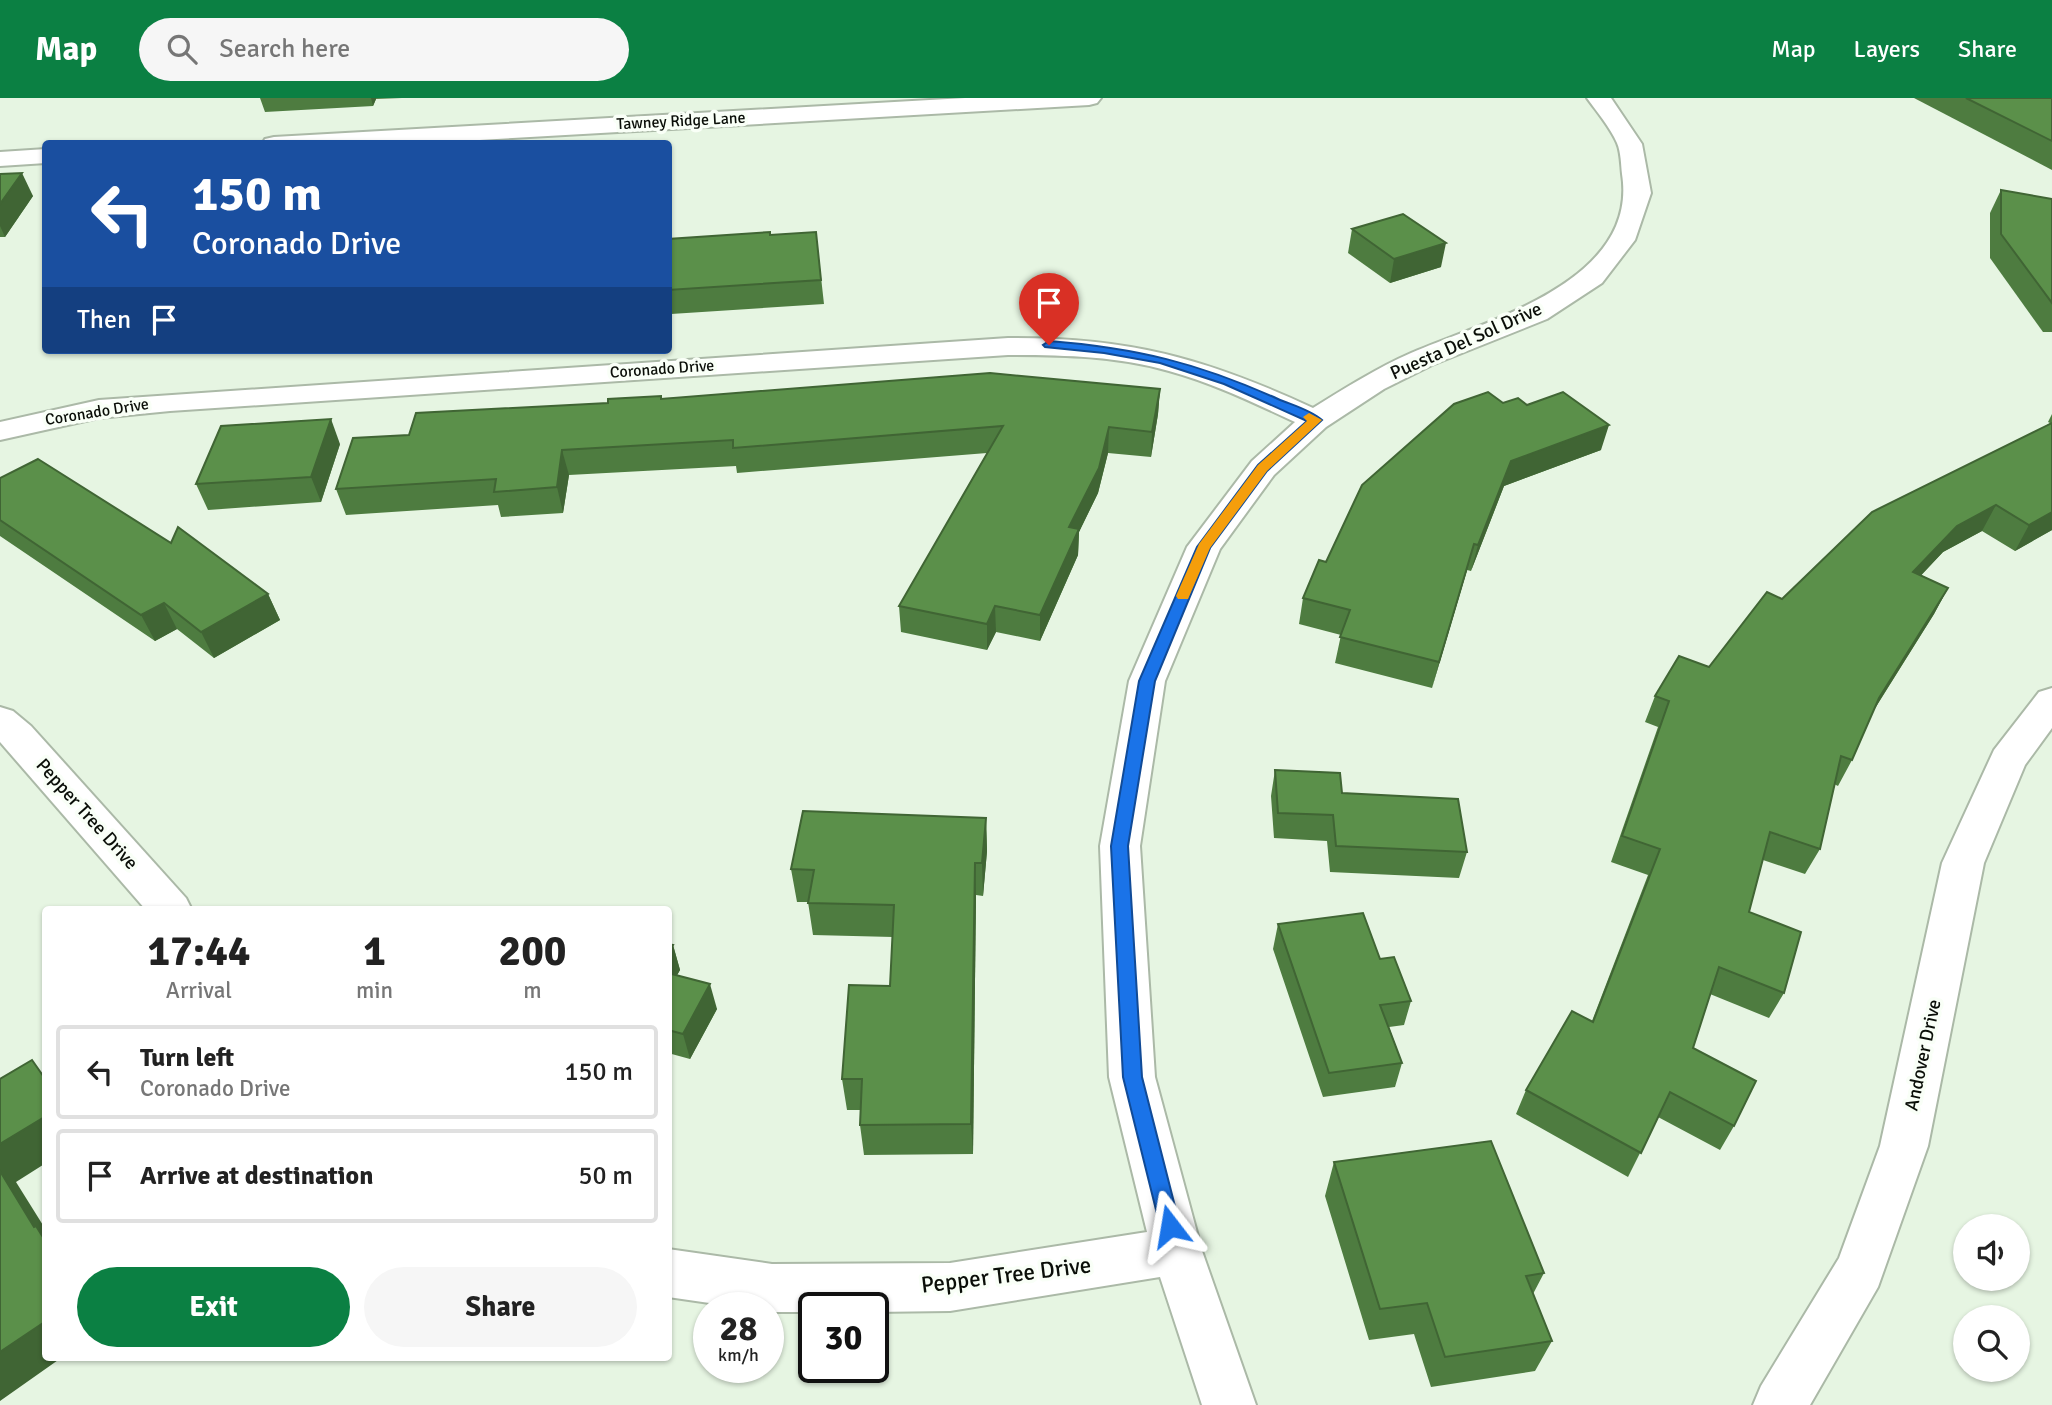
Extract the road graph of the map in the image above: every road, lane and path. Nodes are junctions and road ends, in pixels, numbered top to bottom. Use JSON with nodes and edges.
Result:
{"nodes":[{"id":1,"x":1088,"y":98,"type":"edge"},
{"id":2,"x":1599,"y":98,"type":"edge"},
{"id":3,"x":345,"y":140,"type":"edge"},
{"id":4,"x":42,"y":156,"type":"edge"},
{"id":5,"x":0,"y":159,"type":"edge"},
{"id":6,"x":1315,"y":420,"type":"junction"},
{"id":7,"x":0,"y":432,"type":"edge"},
{"id":8,"x":2052,"y":701,"type":"edge"},
{"id":9,"x":0,"y":720,"type":"edge"},
{"id":10,"x":167,"y":906,"type":"edge"},
{"id":11,"x":1177,"y":1251,"type":"junction"},
{"id":12,"x":672,"y":1274,"type":"edge"},
{"id":13,"x":1229,"y":1405,"type":"edge"},
{"id":14,"x":1780,"y":1405,"type":"edge"}],
"edges":[{"from":1,"to":3,"type":"street","name":"Tawney Ridge Lane"},
{"from":2,"to":6,"type":"street","name":"Puesta Del Sol Drive"},
{"from":4,"to":5,"type":"street"},
{"from":6,"to":7,"type":"street","name":"Coronado Drive"},
{"from":6,"to":11,"type":"street","name":"Puesta Del Sol Drive"},
{"from":8,"to":14,"type":"street","name":"Andover Drive"},
{"from":9,"to":10,"type":"street","name":"Pepper Tree Drive"},
{"from":11,"to":12,"type":"street","name":"Pepper Tree Drive"},
{"from":11,"to":13,"type":"street","name":"Puesta Del Sol Drive"}]}
